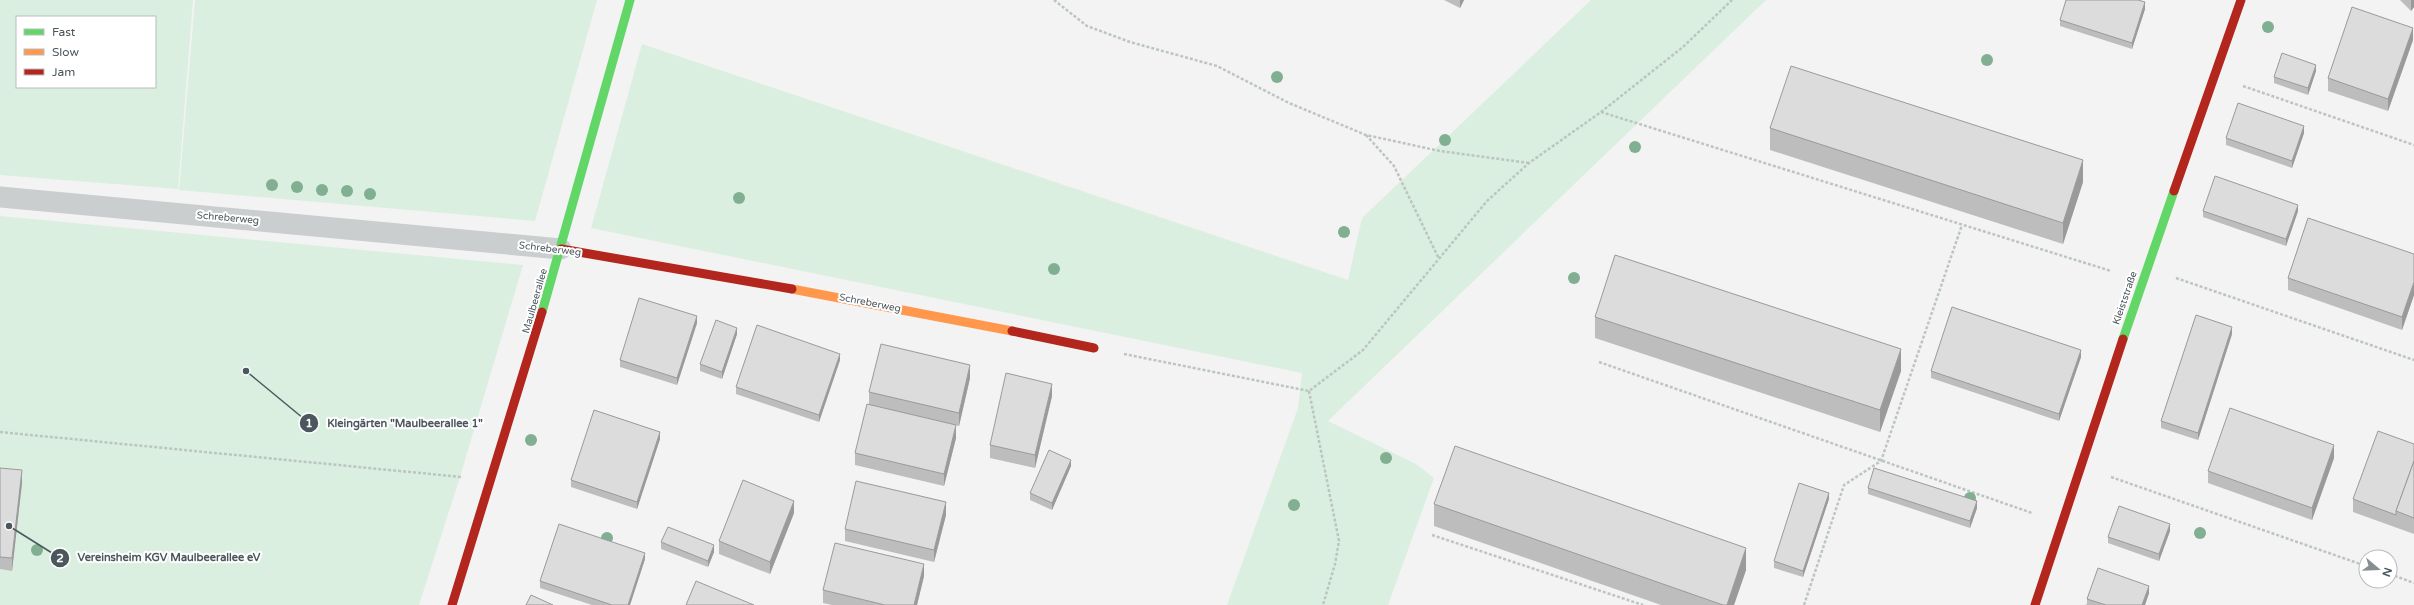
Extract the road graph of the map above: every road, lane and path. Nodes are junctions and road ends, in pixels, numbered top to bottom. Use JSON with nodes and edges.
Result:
{"nodes":[{"id":1,"x":630,"y":0,"type":"edge"},
{"id":2,"x":1054,"y":0,"type":"edge"},
{"id":3,"x":1732,"y":0,"type":"edge"},
{"id":4,"x":2241,"y":0,"type":"edge"},
{"id":5,"x":2214,"y":76,"type":"junction"},
{"id":6,"x":1601,"y":112,"type":"junction"},
{"id":7,"x":1366,"y":135,"type":"junction"},
{"id":8,"x":2414,"y":145,"type":"edge"},
{"id":9,"x":1529,"y":163,"type":"junction"},
{"id":10,"x":0,"y":197,"type":"edge"},
{"id":11,"x":1962,"y":225,"type":"junction"},
{"id":12,"x":561,"y":249,"type":"junction"},
{"id":13,"x":1439,"y":258,"type":"junction"},
{"id":14,"x":2147,"y":268,"type":"junction"},
{"id":15,"x":2142,"y":281,"type":"junction"},
{"id":16,"x":1094,"y":348,"type":"joint"},
{"id":17,"x":2414,"y":360,"type":"edge"},
{"id":18,"x":1599,"y":362,"type":"dead end"},
{"id":19,"x":1309,"y":391,"type":"junction"},
{"id":20,"x":0,"y":432,"type":"edge"},
{"id":21,"x":1881,"y":460,"type":"junction"},
{"id":22,"x":2080,"y":466,"type":"junction"},
{"id":23,"x":493,"y":480,"type":"junction"},
{"id":24,"x":2062,"y":524,"type":"junction"},
{"id":25,"x":1432,"y":535,"type":"dead end"},
{"id":26,"x":2358,"y":563,"type":"edge"},
{"id":27,"x":2398,"y":577,"type":"edge"},
{"id":28,"x":2414,"y":583,"type":"edge"},
{"id":29,"x":452,"y":605,"type":"edge"},
{"id":30,"x":1323,"y":605,"type":"edge"},
{"id":31,"x":1643,"y":605,"type":"edge"},
{"id":32,"x":1804,"y":605,"type":"edge"},
{"id":33,"x":2036,"y":605,"type":"edge"}],
"edges":[{"from":1,"to":12,"type":"street","name":"Maulbeerallee"},
{"from":2,"to":7,"type":"path"},
{"from":3,"to":6,"type":"path"},
{"from":4,"to":5,"type":"street","name":"Kleiststraße"},
{"from":5,"to":8,"type":"path"},
{"from":5,"to":14,"type":"street","name":"Kleiststraße"},
{"from":6,"to":9,"type":"path"},
{"from":6,"to":11,"type":"path"},
{"from":7,"to":9,"type":"path"},
{"from":7,"to":13,"type":"path"},
{"from":9,"to":13,"type":"path"},
{"from":10,"to":12,"type":"lane","name":"Schreberweg"},
{"from":11,"to":15,"type":"path"},
{"from":11,"to":21,"type":"path"},
{"from":12,"to":16,"type":"street","name":"Schreberweg"},
{"from":12,"to":23,"type":"street","name":"Maulbeerallee"},
{"from":13,"to":19,"type":"path"},
{"from":14,"to":15,"type":"street","name":"Kleiststraße"},
{"from":14,"to":17,"type":"path"},
{"from":15,"to":22,"type":"street","name":"Kleiststraße"},
{"from":16,"to":19,"type":"path"},
{"from":18,"to":21,"type":"path"},
{"from":19,"to":30,"type":"path"},
{"from":20,"to":23,"type":"path"},
{"from":21,"to":24,"type":"path"},
{"from":21,"to":32,"type":"path"},
{"from":22,"to":24,"type":"street","name":"Kleiststraße"},
{"from":22,"to":26,"type":"path"},
{"from":23,"to":29,"type":"street","name":"Maulbeerallee"},
{"from":24,"to":33,"type":"street","name":"Kleiststraße"},
{"from":25,"to":31,"type":"path"},
{"from":27,"to":28,"type":"path"}]}
